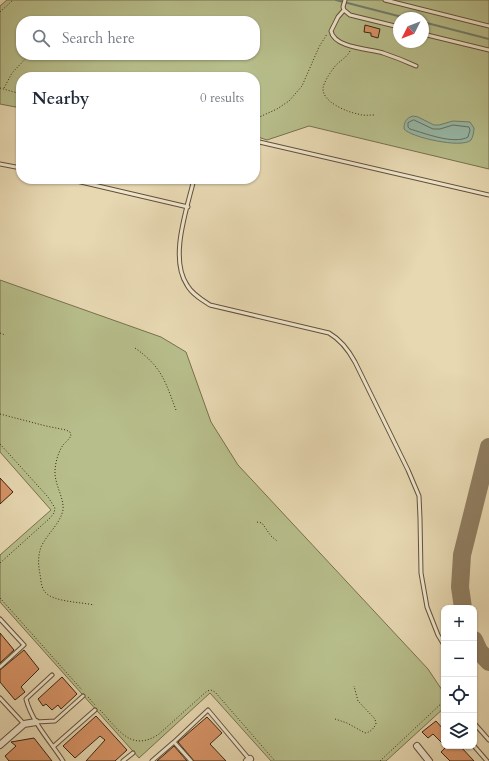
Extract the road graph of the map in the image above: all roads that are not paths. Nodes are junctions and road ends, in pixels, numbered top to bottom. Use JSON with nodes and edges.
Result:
{"nodes":[{"id":1,"x":344,"y":0,"type":"edge"},
{"id":2,"x":385,"y":0,"type":"edge"},
{"id":3,"x":343,"y":8,"type":"junction"},
{"id":4,"x":393,"y":26,"type":"edge"},
{"id":5,"x":489,"y":26,"type":"edge"},
{"id":6,"x":429,"y":35,"type":"edge"},
{"id":7,"x":489,"y":50,"type":"edge"},
{"id":8,"x":416,"y":66,"type":"dead end"},
{"id":9,"x":260,"y":142,"type":"edge"},
{"id":10,"x":0,"y":164,"type":"edge"},
{"id":11,"x":16,"y":167,"type":"edge"},
{"id":12,"x":89,"y":184,"type":"edge"},
{"id":13,"x":193,"y":184,"type":"edge"},
{"id":14,"x":489,"y":195,"type":"edge"},
{"id":15,"x":188,"y":207,"type":"junction"},
{"id":16,"x":0,"y":619,"type":"edge"},
{"id":17,"x":442,"y":641,"type":"edge"},
{"id":18,"x":0,"y":667,"type":"edge"},
{"id":19,"x":52,"y":675,"type":"dead end"},
{"id":20,"x":83,"y":696,"type":"dead end"},
{"id":21,"x":0,"y":698,"type":"edge"},
{"id":22,"x":95,"y":710,"type":"dead end"},
{"id":23,"x":36,"y":722,"type":"junction"},
{"id":24,"x":24,"y":724,"type":"junction"},
{"id":25,"x":477,"y":726,"type":"edge"},
{"id":26,"x":489,"y":740,"type":"edge"},
{"id":27,"x":174,"y":742,"type":"junction"},
{"id":28,"x":0,"y":745,"type":"edge"},
{"id":29,"x":54,"y":746,"type":"junction"},
{"id":30,"x":417,"y":746,"type":"dead end"},
{"id":31,"x":477,"y":749,"type":"edge"},
{"id":32,"x":133,"y":753,"type":"dead end"},
{"id":33,"x":249,"y":760,"type":"edge"},
{"id":34,"x":63,"y":761,"type":"edge"},
{"id":35,"x":123,"y":761,"type":"edge"},
{"id":36,"x":152,"y":761,"type":"edge"},
{"id":37,"x":191,"y":761,"type":"edge"},
{"id":38,"x":429,"y":761,"type":"edge"},
{"id":39,"x":487,"y":761,"type":"edge"}],
"edges":[{"from":1,"to":3,"type":"lane"},
{"from":2,"to":5,"type":"lane"},
{"from":3,"to":4,"type":"lane"},
{"from":3,"to":8,"type":"lane"},
{"from":6,"to":7,"type":"lane"},
{"from":9,"to":14,"type":"lane"},
{"from":10,"to":11,"type":"lane"},
{"from":12,"to":15,"type":"lane"},
{"from":13,"to":15,"type":"lane"},
{"from":15,"to":17,"type":"lane"},
{"from":16,"to":18,"type":"lane"},
{"from":19,"to":23,"type":"lane"},
{"from":20,"to":23,"type":"lane"},
{"from":21,"to":24,"type":"lane"},
{"from":22,"to":29,"type":"lane"},
{"from":23,"to":24,"type":"street"},
{"from":23,"to":29,"type":"lane"},
{"from":24,"to":28,"type":"street"},
{"from":25,"to":26,"type":"lane"},
{"from":27,"to":33,"type":"lane"},
{"from":27,"to":36,"type":"lane"},
{"from":27,"to":37,"type":"lane"},
{"from":29,"to":34,"type":"lane"},
{"from":30,"to":38,"type":"street"},
{"from":31,"to":39,"type":"lane"},
{"from":32,"to":35,"type":"lane"}]}
